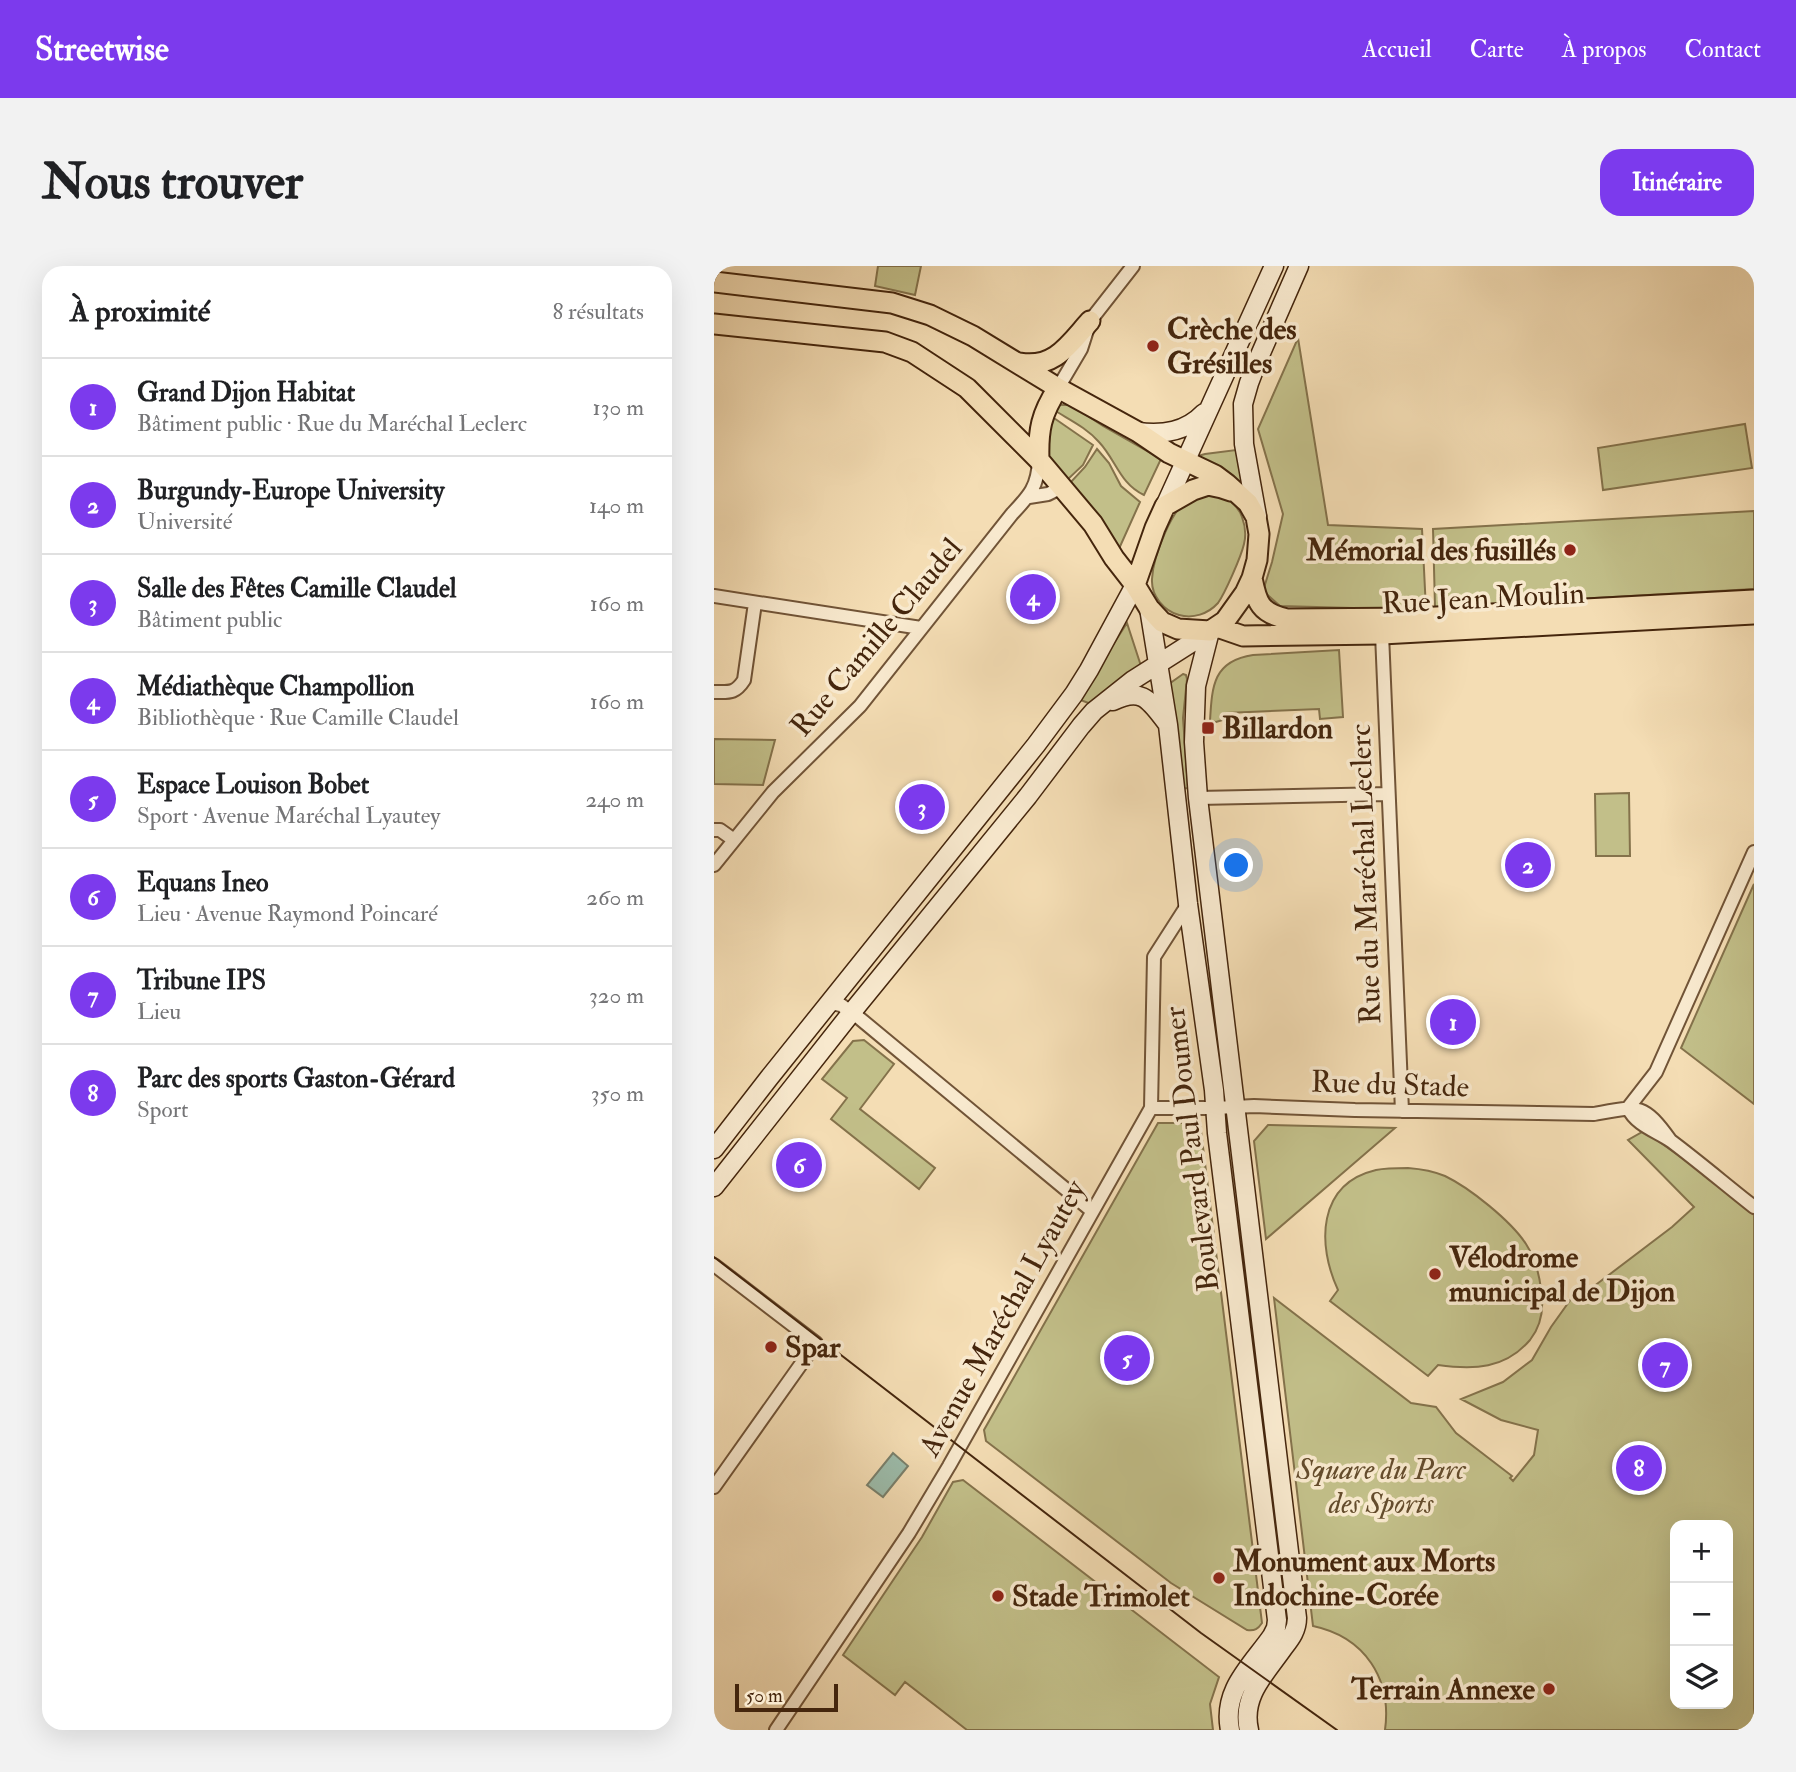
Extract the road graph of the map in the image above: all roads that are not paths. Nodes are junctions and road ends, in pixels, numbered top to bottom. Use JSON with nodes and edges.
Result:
{"nodes":[{"id":1,"x":1132,"y":266,"type":"edge"},
{"id":2,"x":1274,"y":266,"type":"edge"},
{"id":3,"x":1299,"y":266,"type":"edge"},
{"id":4,"x":714,"y":282,"type":"edge"},
{"id":5,"x":1090,"y":321,"type":"junction"},
{"id":6,"x":714,"y":324,"type":"edge"},
{"id":7,"x":1016,"y":362,"type":"junction"},
{"id":8,"x":1058,"y":388,"type":"junction"},
{"id":9,"x":1212,"y":405,"type":"junction"},
{"id":10,"x":1138,"y":432,"type":"junction"},
{"id":11,"x":1039,"y":460,"type":"junction"},
{"id":12,"x":1185,"y":460,"type":"junction"},
{"id":13,"x":1062,"y":486,"type":"junction"},
{"id":14,"x":1238,"y":494,"type":"junction"},
{"id":15,"x":1028,"y":496,"type":"junction"},
{"id":16,"x":1165,"y":506,"type":"junction"},
{"id":17,"x":1259,"y":533,"type":"junction"},
{"id":18,"x":1252,"y":578,"type":"junction"},
{"id":19,"x":1135,"y":585,"type":"junction"},
{"id":20,"x":714,"y":596,"type":"edge"},
{"id":21,"x":1754,"y":600,"type":"edge"},
{"id":22,"x":755,"y":603,"type":"junction"},
{"id":23,"x":1149,"y":608,"type":"junction"},
{"id":24,"x":1754,"y":614,"type":"edge"},
{"id":25,"x":921,"y":628,"type":"junction"},
{"id":26,"x":1214,"y":629,"type":"junction"},
{"id":27,"x":1382,"y":634,"type":"junction"},
{"id":28,"x":1159,"y":664,"type":"junction"},
{"id":29,"x":714,"y":692,"type":"edge"},
{"id":30,"x":1094,"y":711,"type":"junction"},
{"id":31,"x":1168,"y":726,"type":"junction"},
{"id":32,"x":1388,"y":794,"type":"junction"},
{"id":33,"x":1198,"y":798,"type":"junction"},
{"id":34,"x":714,"y":830,"type":"edge"},
{"id":35,"x":734,"y":840,"type":"junction"},
{"id":36,"x":1754,"y":852,"type":"edge"},
{"id":37,"x":714,"y":865,"type":"edge"},
{"id":38,"x":1188,"y":904,"type":"junction"},
{"id":39,"x":830,"y":1003,"type":"junction"},
{"id":40,"x":852,"y":1013,"type":"junction"},
{"id":41,"x":1235,"y":1106,"type":"junction"},
{"id":42,"x":1151,"y":1108,"type":"junction"},
{"id":43,"x":1215,"y":1108,"type":"junction"},
{"id":44,"x":1628,"y":1108,"type":"junction"},
{"id":45,"x":1402,"y":1111,"type":"junction"},
{"id":46,"x":716,"y":1147,"type":"edge"},
{"id":47,"x":738,"y":1156,"type":"junction"},
{"id":48,"x":714,"y":1186,"type":"edge"},
{"id":49,"x":1754,"y":1207,"type":"edge"},
{"id":50,"x":1092,"y":1211,"type":"junction"},
{"id":51,"x":714,"y":1265,"type":"edge"},
{"id":52,"x":714,"y":1487,"type":"edge"},
{"id":53,"x":776,"y":1730,"type":"edge"},
{"id":54,"x":1230,"y":1730,"type":"edge"},
{"id":55,"x":1249,"y":1730,"type":"edge"}],
"edges":[{"from":1,"to":5,"type":"street"},
{"from":2,"to":9,"type":"main road"},
{"from":3,"to":17,"type":"main road"},
{"from":4,"to":7,"type":"main road"},
{"from":5,"to":7,"type":"main road"},
{"from":5,"to":8,"type":"street"},
{"from":6,"to":11,"type":"main road"},
{"from":7,"to":8,"type":"main road"},
{"from":8,"to":10,"type":"main road"},
{"from":8,"to":11,"type":"main road"},
{"from":9,"to":10,"type":"main road"},
{"from":9,"to":12,"type":"main road"},
{"from":10,"to":12,"type":"main road"},
{"from":11,"to":13,"type":"main road"},
{"from":11,"to":15,"type":"street","name":"Rue Camille Claudel"},
{"from":12,"to":14,"type":"main road"},
{"from":12,"to":16,"type":"main road"},
{"from":13,"to":15,"type":"street"},
{"from":13,"to":19,"type":"main road"},
{"from":14,"to":16,"type":"main road"},
{"from":14,"to":17,"type":"main road"},
{"from":15,"to":25,"type":"street","name":"Rue Camille Claudel"},
{"from":16,"to":19,"type":"main road"},
{"from":17,"to":18,"type":"main road"},
{"from":18,"to":21,"type":"main road","name":"Rue Jean Moulin"},
{"from":18,"to":26,"type":"main road"},
{"from":19,"to":23,"type":"main road"},
{"from":19,"to":39,"type":"main road"},
{"from":20,"to":22,"type":"street"},
{"from":22,"to":25,"type":"street"},
{"from":22,"to":29,"type":"street"},
{"from":23,"to":26,"type":"main road"},
{"from":23,"to":28,"type":"main road","name":"Boulevard Paul Doumer"},
{"from":24,"to":27,"type":"main road","name":"Rue Jean Moulin"},
{"from":25,"to":35,"type":"street","name":"Rue Camille Claudel"},
{"from":26,"to":27,"type":"main road","name":"Rue Jean Moulin"},
{"from":26,"to":28,"type":"main road"},
{"from":26,"to":33,"type":"main road","name":"Boulevard Paul Doumer"},
{"from":27,"to":32,"type":"street","name":"Rue du Maréchal Leclerc"},
{"from":28,"to":30,"type":"main road"},
{"from":28,"to":31,"type":"main road","name":"Boulevard Paul Doumer"},
{"from":30,"to":31,"type":"main road"},
{"from":30,"to":40,"type":"main road"},
{"from":31,"to":38,"type":"main road","name":"Boulevard Paul Doumer"},
{"from":32,"to":33,"type":"street"},
{"from":32,"to":45,"type":"street","name":"Rue du Maréchal Leclerc"},
{"from":33,"to":41,"type":"main road","name":"Boulevard Paul Doumer"},
{"from":34,"to":35,"type":"street"},
{"from":35,"to":37,"type":"street","name":"Rue Camille Claudel"},
{"from":36,"to":44,"type":"street"},
{"from":38,"to":42,"type":"street","name":"Avenue Maréchal Lyautey"},
{"from":38,"to":43,"type":"main road","name":"Boulevard Paul Doumer"},
{"from":39,"to":40,"type":"street"},
{"from":39,"to":46,"type":"main road"},
{"from":40,"to":47,"type":"main road"},
{"from":40,"to":50,"type":"street"},
{"from":41,"to":43,"type":"street","name":"Rue du Stade"},
{"from":41,"to":45,"type":"street","name":"Rue du Stade"},
{"from":41,"to":55,"type":"main road","name":"Boulevard Paul Doumer"},
{"from":42,"to":43,"type":"street","name":"Rue du Stade"},
{"from":42,"to":50,"type":"street","name":"Avenue Maréchal Lyautey"},
{"from":43,"to":54,"type":"main road","name":"Boulevard Paul Doumer"},
{"from":44,"to":45,"type":"street","name":"Rue du Stade"},
{"from":44,"to":49,"type":"street"},
{"from":46,"to":47,"type":"street"},
{"from":47,"to":48,"type":"main road"},
{"from":50,"to":53,"type":"street","name":"Avenue Maréchal Lyautey"},
{"from":51,"to":52,"type":"street"}]}
